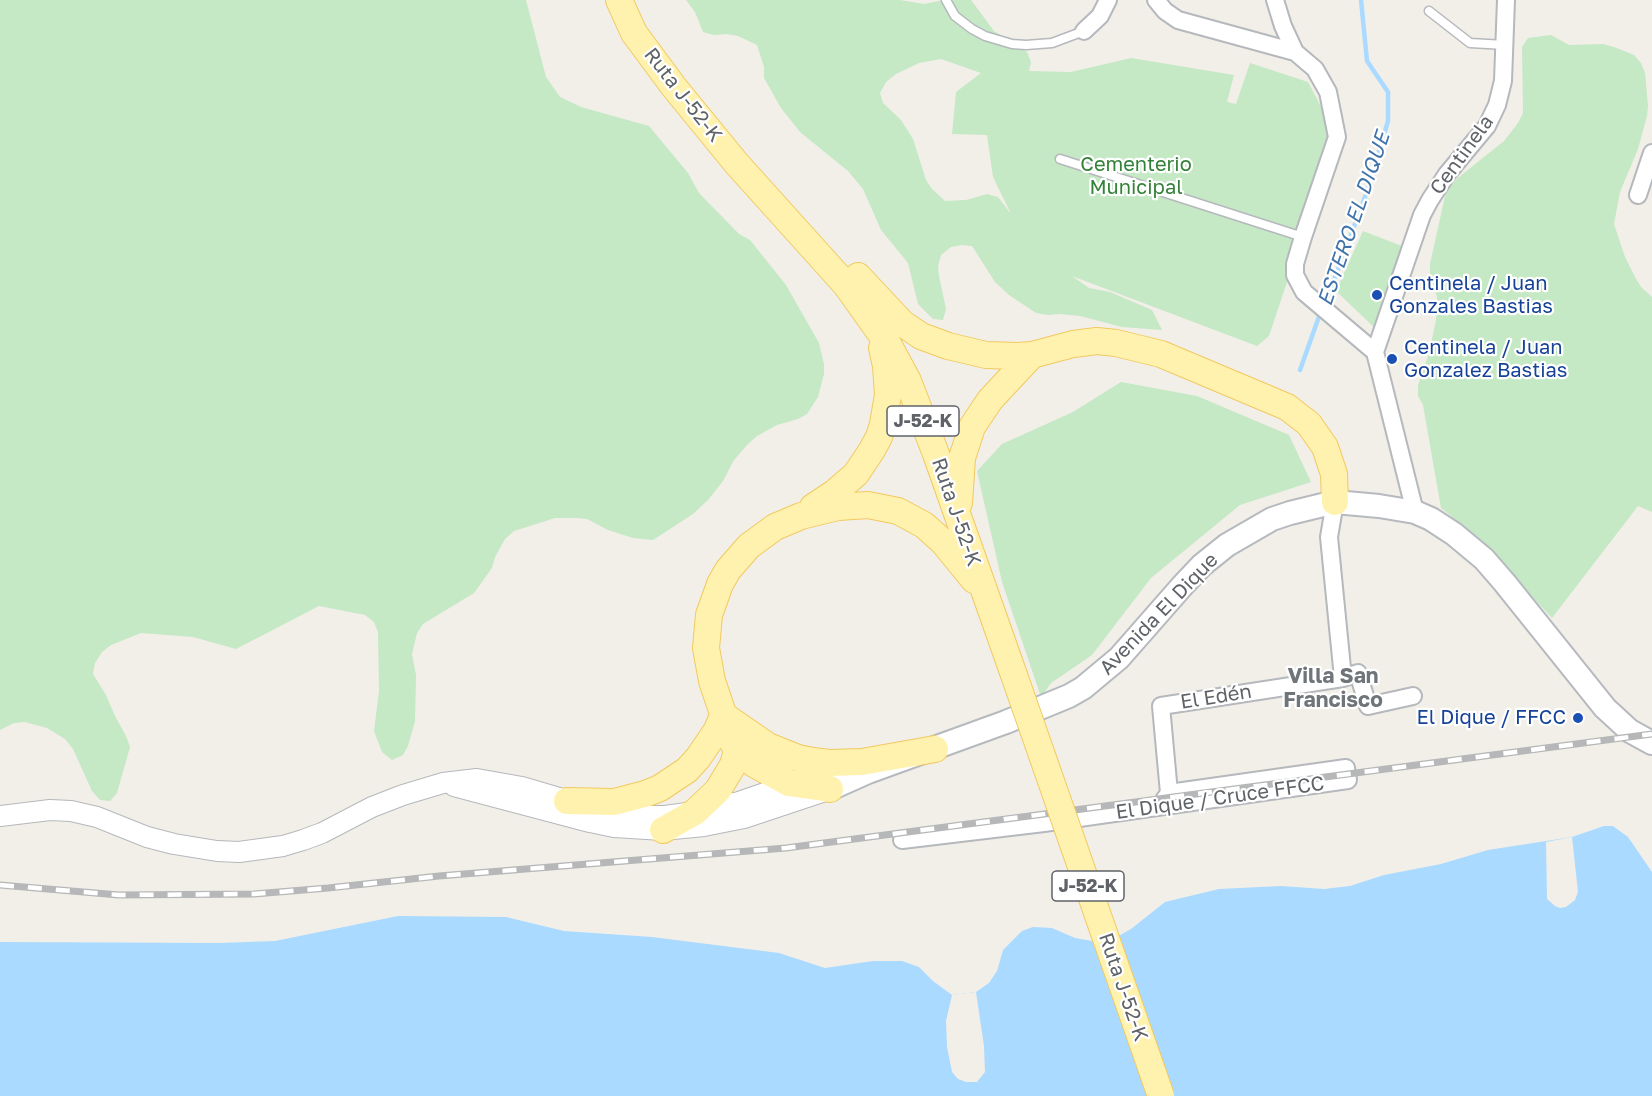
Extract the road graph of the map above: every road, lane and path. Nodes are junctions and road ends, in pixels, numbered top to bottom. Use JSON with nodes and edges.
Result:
{"nodes":[{"id":1,"x":619,"y":0,"type":"edge"},
{"id":2,"x":946,"y":0,"type":"edge"},
{"id":3,"x":1108,"y":0,"type":"edge"},
{"id":4,"x":1156,"y":0,"type":"edge"},
{"id":5,"x":1275,"y":0,"type":"edge"},
{"id":6,"x":1506,"y":0,"type":"edge"},
{"id":7,"x":1429,"y":11,"type":"dead end"},
{"id":8,"x":1084,"y":31,"type":"joint"},
{"id":9,"x":1506,"y":45,"type":"junction"},
{"id":10,"x":1295,"y":52,"type":"junction"},
{"id":11,"x":725,"y":150,"type":"junction"},
{"id":12,"x":1652,"y":153,"type":"edge"},
{"id":13,"x":1059,"y":159,"type":"dead end"},
{"id":14,"x":1638,"y":195,"type":"dead end"},
{"id":15,"x":1303,"y":237,"type":"junction"},
{"id":16,"x":878,"y":327,"type":"junction"},
{"id":17,"x":1375,"y":352,"type":"junction"},
{"id":18,"x":1032,"y":355,"type":"junction"},
{"id":19,"x":1335,"y":502,"type":"junction"},
{"id":20,"x":1415,"y":512,"type":"junction"},
{"id":21,"x":801,"y":516,"type":"junction"},
{"id":22,"x":959,"y":519,"type":"junction"},
{"id":23,"x":986,"y":594,"type":"junction"},
{"id":24,"x":1343,"y":678,"type":"junction"},
{"id":25,"x":1413,"y":696,"type":"dead end"},
{"id":26,"x":734,"y":732,"type":"junction"},
{"id":27,"x":1652,"y":743,"type":"edge"},
{"id":28,"x":935,"y":749,"type":"junction"},
{"id":29,"x":868,"y":772,"type":"junction"},
{"id":30,"x":443,"y":783,"type":"junction"},
{"id":31,"x":789,"y":783,"type":"junction"},
{"id":32,"x":830,"y":789,"type":"junction"},
{"id":33,"x":1167,"y":799,"type":"junction"},
{"id":34,"x":567,"y":801,"type":"junction"},
{"id":35,"x":695,"y":812,"type":"junction"},
{"id":36,"x":0,"y":816,"type":"edge"},
{"id":37,"x":663,"y":830,"type":"junction"},
{"id":38,"x":902,"y":840,"type":"dead end"},
{"id":39,"x":1161,"y":1096,"type":"edge"}],
"edges":[{"from":1,"to":11,"type":"main road","name":"Ruta J-52-K","number":"J-52-K"},
{"from":2,"to":8,"type":"lane"},
{"from":3,"to":8,"type":"street"},
{"from":4,"to":10,"type":"street"},
{"from":5,"to":10,"type":"street"},
{"from":6,"to":9,"type":"street","name":"Centinela"},
{"from":7,"to":9,"type":"lane"},
{"from":9,"to":17,"type":"street","name":"Centinela"},
{"from":10,"to":15,"type":"street"},
{"from":11,"to":16,"type":"main road","name":"Ruta J-52-K","number":"J-52-K"},
{"from":11,"to":18,"type":"main road"},
{"from":12,"to":14,"type":"street"},
{"from":13,"to":15,"type":"lane"},
{"from":15,"to":17,"type":"street"},
{"from":16,"to":21,"type":"main road"},
{"from":16,"to":22,"type":"main road","name":"Ruta J-52-K","number":"J-52-K"},
{"from":17,"to":20,"type":"street"},
{"from":18,"to":19,"type":"main road"},
{"from":18,"to":22,"type":"main road"},
{"from":19,"to":20,"type":"main road","name":"Avenida El Dique"},
{"from":19,"to":24,"type":"street"},
{"from":19,"to":28,"type":"main road","name":"Avenida El Dique"},
{"from":20,"to":27,"type":"main road","name":"Avenida El Dique"},
{"from":21,"to":23,"type":"main road"},
{"from":21,"to":26,"type":"main road"},
{"from":22,"to":23,"type":"main road","name":"Ruta J-52-K","number":"J-52-K"},
{"from":23,"to":39,"type":"main road","name":"Ruta J-52-K","number":"J-52-K","bridge":true},
{"from":24,"to":25,"type":"street"},
{"from":24,"to":33,"type":"street","name":"El Edén"},
{"from":26,"to":28,"type":"main road"},
{"from":26,"to":31,"type":"main road"},
{"from":26,"to":34,"type":"main road"},
{"from":26,"to":35,"type":"main road"},
{"from":28,"to":29,"type":"main road","name":"Avenida El Dique"},
{"from":29,"to":31,"type":"street"},
{"from":29,"to":32,"type":"main road","name":"Avenida El Dique"},
{"from":30,"to":34,"type":"street"},
{"from":30,"to":36,"type":"street"},
{"from":30,"to":37,"type":"street"},
{"from":31,"to":32,"type":"main road"},
{"from":31,"to":35,"type":"street"},
{"from":32,"to":37,"type":"street"},
{"from":33,"to":33,"type":"street","name":"El Dique / Cruce FFCC"},
{"from":33,"to":38,"type":"street","name":"El Dique / Cruce FFCC"},
{"from":34,"to":35,"type":"street"},
{"from":35,"to":37,"type":"main road"}]}
